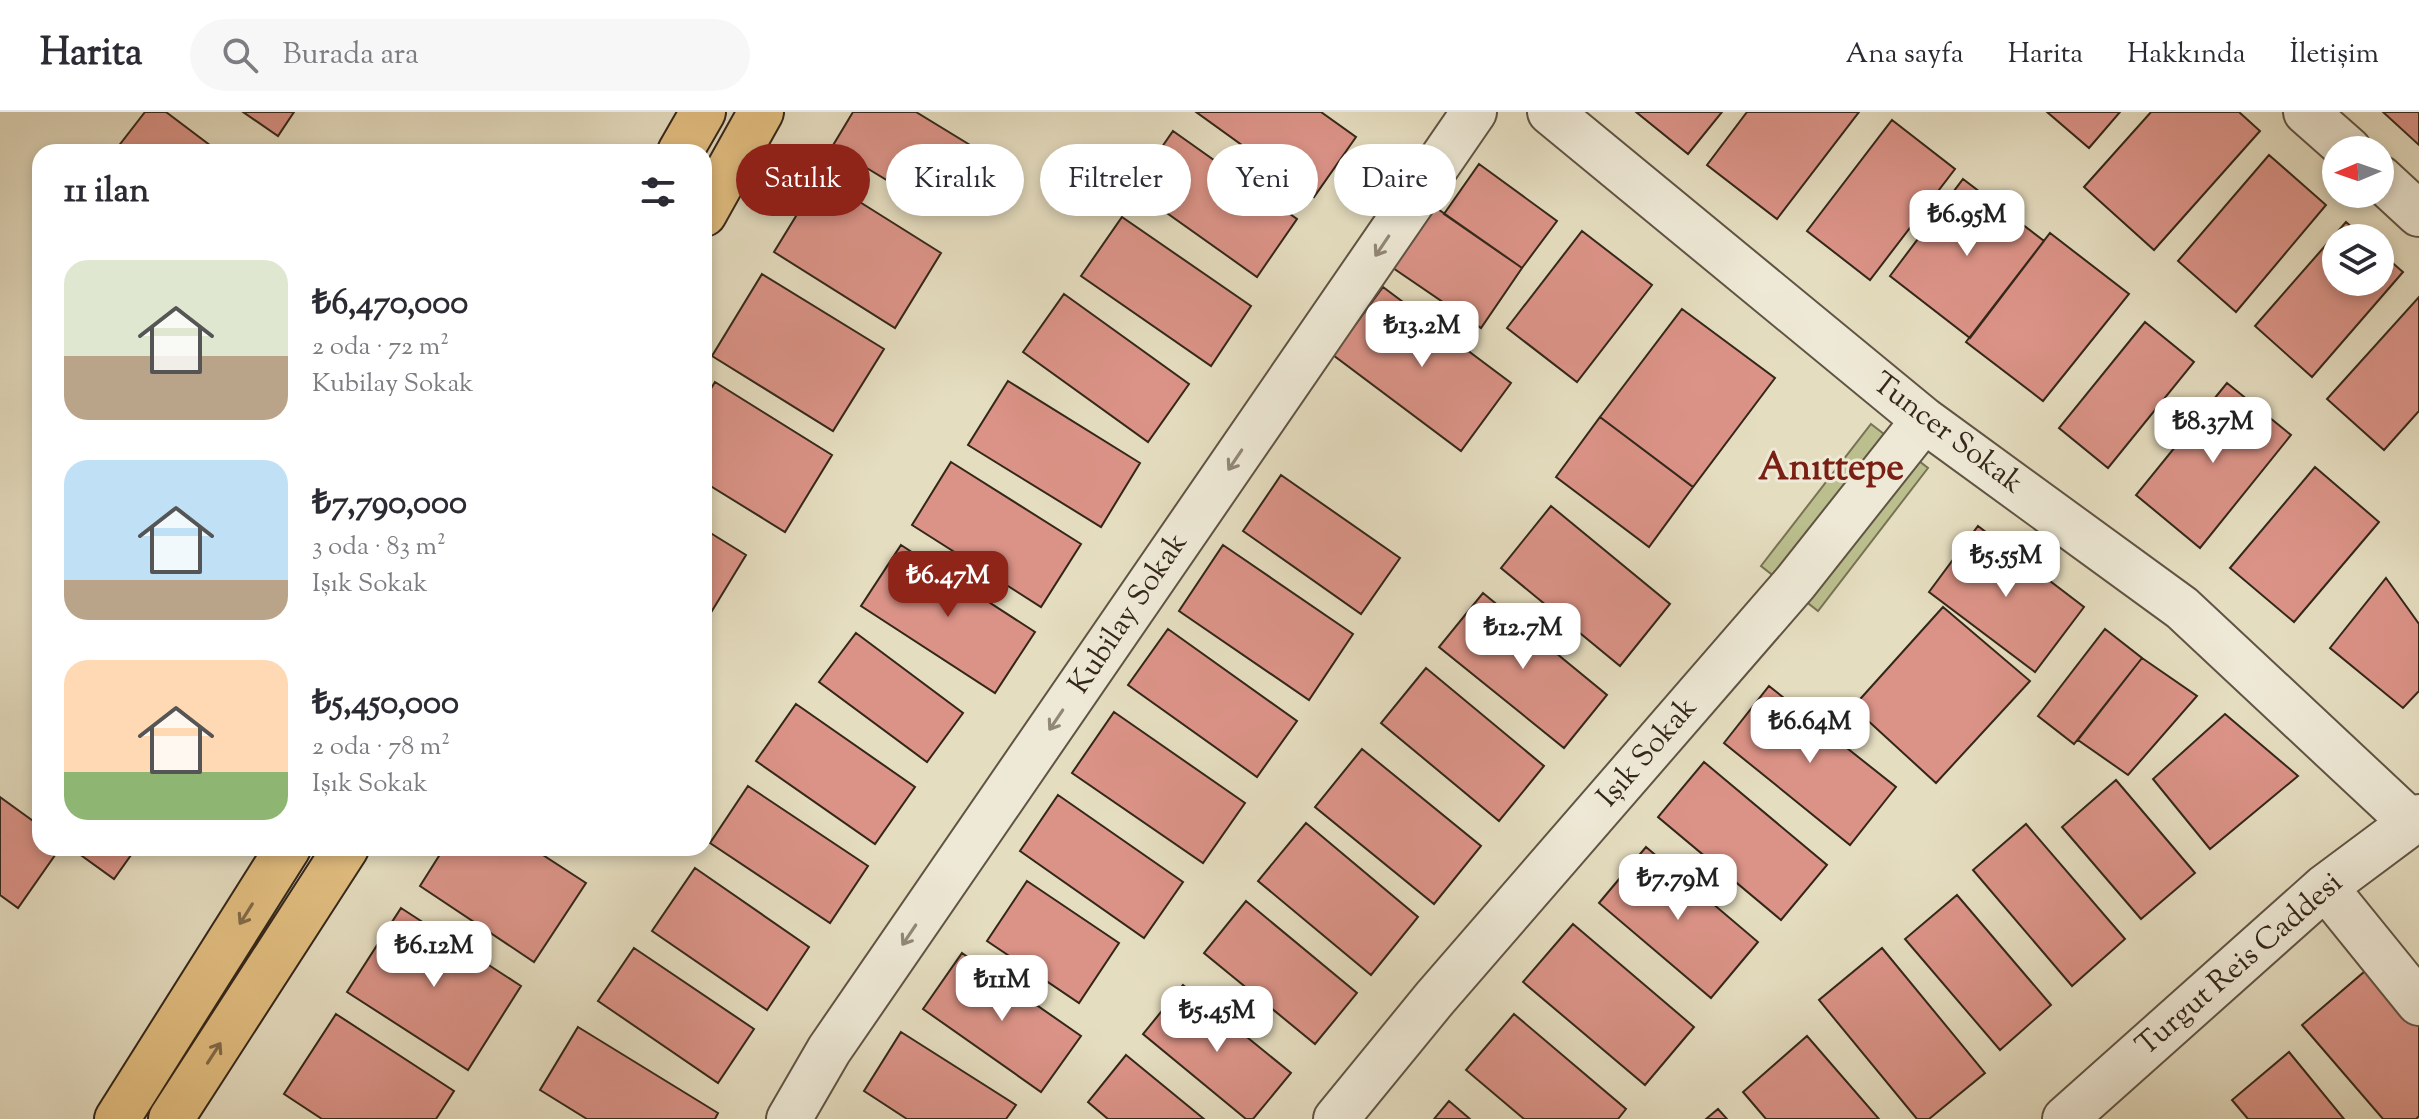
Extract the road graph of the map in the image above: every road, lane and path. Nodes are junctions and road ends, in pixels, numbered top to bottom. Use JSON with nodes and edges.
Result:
{"nodes":[{"id":1,"x":703,"y":112,"type":"edge"},
{"id":2,"x":761,"y":112,"type":"edge"},
{"id":3,"x":1474,"y":112,"type":"edge"},
{"id":4,"x":1550,"y":112,"type":"edge"},
{"id":5,"x":2306,"y":112,"type":"edge"},
{"id":6,"x":2333,"y":136,"type":"edge"},
{"id":7,"x":685,"y":144,"type":"edge"},
{"id":8,"x":2394,"y":191,"type":"edge"},
{"id":9,"x":712,"y":200,"type":"edge"},
{"id":10,"x":2419,"y":214,"type":"edge"},
{"id":11,"x":1924,"y":420,"type":"junction"},
{"id":12,"x":2415,"y":820,"type":"edge"},
{"id":13,"x":283,"y":856,"type":"edge"},
{"id":14,"x":341,"y":856,"type":"edge"},
{"id":15,"x":2325,"y":887,"type":"junction"},
{"id":16,"x":2419,"y":1003,"type":"edge"},
{"id":17,"x":117,"y":1119,"type":"edge"},
{"id":18,"x":171,"y":1119,"type":"edge"},
{"id":19,"x":789,"y":1119,"type":"edge"},
{"id":20,"x":1336,"y":1119,"type":"edge"},
{"id":21,"x":2065,"y":1119,"type":"edge"}],
"edges":[{"from":1,"to":7,"type":"main road"},
{"from":2,"to":9,"type":"main road"},
{"from":3,"to":19,"type":"street","name":"Kubilay Sokak","one_way":true},
{"from":4,"to":11,"type":"street","name":"Tuncer Sokak"},
{"from":5,"to":6,"type":"street"},
{"from":8,"to":10,"type":"street"},
{"from":11,"to":12,"type":"street","name":"Tuncer Sokak"},
{"from":11,"to":20,"type":"street","name":"Işık Sokak"},
{"from":12,"to":15,"type":"street","name":"Turgut Reis Caddesi"},
{"from":13,"to":17,"type":"main road","one_way":true},
{"from":18,"to":14,"type":"main road","one_way":true},
{"from":15,"to":16,"type":"street"},
{"from":15,"to":21,"type":"street","name":"Turgut Reis Caddesi"}]}
